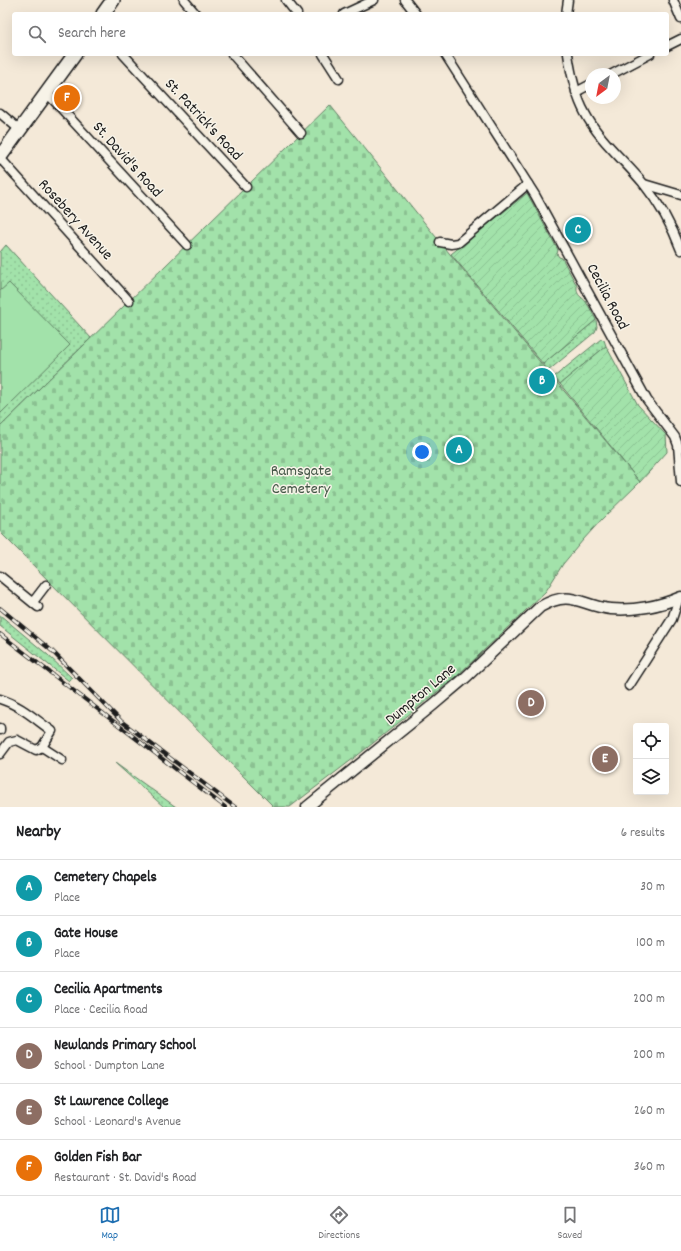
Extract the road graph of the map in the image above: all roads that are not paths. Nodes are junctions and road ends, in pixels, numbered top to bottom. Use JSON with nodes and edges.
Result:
{"nodes":[{"id":1,"x":113,"y":0,"type":"edge"},
{"id":2,"x":184,"y":0,"type":"edge"},
{"id":3,"x":286,"y":0,"type":"edge"},
{"id":4,"x":374,"y":0,"type":"edge"},
{"id":5,"x":405,"y":0,"type":"edge"},
{"id":6,"x":568,"y":0,"type":"edge"},
{"id":7,"x":673,"y":0,"type":"edge"},
{"id":8,"x":104,"y":12,"type":"edge"},
{"id":9,"x":194,"y":12,"type":"edge"},
{"id":10,"x":295,"y":12,"type":"edge"},
{"id":11,"x":348,"y":12,"type":"edge"},
{"id":12,"x":414,"y":12,"type":"edge"},
{"id":13,"x":566,"y":12,"type":"edge"},
{"id":14,"x":681,"y":19,"type":"edge"},
{"id":15,"x":681,"y":39,"type":"edge"},
{"id":16,"x":669,"y":45,"type":"edge"},
{"id":17,"x":74,"y":56,"type":"edge"},
{"id":18,"x":125,"y":56,"type":"edge"},
{"id":19,"x":234,"y":56,"type":"edge"},
{"id":20,"x":324,"y":56,"type":"edge"},
{"id":21,"x":446,"y":56,"type":"edge"},
{"id":22,"x":568,"y":56,"type":"edge"},
{"id":23,"x":646,"y":56,"type":"edge"},
{"id":24,"x":621,"y":69,"type":"edge"},
{"id":25,"x":338,"y":79,"type":"dead end"},
{"id":26,"x":585,"y":87,"type":"edge"},
{"id":27,"x":576,"y":92,"type":"junction"},
{"id":28,"x":47,"y":93,"type":"junction"},
{"id":29,"x":0,"y":113,"type":"edge"},
{"id":30,"x":20,"y":130,"type":"junction"},
{"id":31,"x":301,"y":133,"type":"dead end"},
{"id":32,"x":0,"y":158,"type":"edge"},
{"id":33,"x":528,"y":184,"type":"junction"},
{"id":34,"x":644,"y":184,"type":"junction"},
{"id":35,"x":246,"y":187,"type":"dead end"},
{"id":36,"x":681,"y":195,"type":"edge"},
{"id":37,"x":440,"y":242,"type":"dead end"},
{"id":38,"x":187,"y":245,"type":"dead end"},
{"id":39,"x":681,"y":250,"type":"edge"},
{"id":40,"x":129,"y":301,"type":"dead end"},
{"id":41,"x":680,"y":451,"type":"edge"},
{"id":42,"x":681,"y":482,"type":"edge"},
{"id":43,"x":0,"y":576,"type":"edge"},
{"id":44,"x":46,"y":586,"type":"dead end"},
{"id":45,"x":680,"y":597,"type":"edge"},
{"id":46,"x":629,"y":686,"type":"dead end"},
{"id":47,"x":0,"y":699,"type":"edge"},
{"id":48,"x":42,"y":748,"type":"junction"},
{"id":49,"x":0,"y":754,"type":"edge"},
{"id":50,"x":62,"y":760,"type":"dead end"},
{"id":51,"x":307,"y":807,"type":"edge"}],
"edges":[{"from":1,"to":8,"type":"main road"},
{"from":2,"to":9,"type":"street"},
{"from":3,"to":10,"type":"street"},
{"from":4,"to":11,"type":"street"},
{"from":5,"to":12,"type":"street"},
{"from":6,"to":13,"type":"street"},
{"from":7,"to":14,"type":"street"},
{"from":15,"to":16,"type":"street"},
{"from":17,"to":28,"type":"main road"},
{"from":18,"to":35,"type":"street","name":"St. Patrick's Road"},
{"from":19,"to":31,"type":"street"},
{"from":20,"to":25,"type":"street"},
{"from":21,"to":33,"type":"street","name":"Cecilia Road"},
{"from":22,"to":27,"type":"street"},
{"from":23,"to":24,"type":"street"},
{"from":26,"to":27,"type":"street"},
{"from":27,"to":34,"type":"street"},
{"from":28,"to":30,"type":"main road"},
{"from":28,"to":38,"type":"street","name":"St. David's Road"},
{"from":29,"to":30,"type":"street"},
{"from":30,"to":32,"type":"main road"},
{"from":32,"to":40,"type":"street","name":"Rosebery Avenue"},
{"from":33,"to":37,"type":"street"},
{"from":33,"to":41,"type":"street","name":"Cecilia Road"},
{"from":34,"to":36,"type":"street"},
{"from":34,"to":39,"type":"street"},
{"from":41,"to":42,"type":"street","name":"Cecilia Road"},
{"from":43,"to":44,"type":"street"},
{"from":45,"to":46,"type":"street"},
{"from":45,"to":51,"type":"street","name":"Dumpton Lane"},
{"from":47,"to":48,"type":"street"},
{"from":48,"to":49,"type":"street"},
{"from":48,"to":50,"type":"street"}]}
